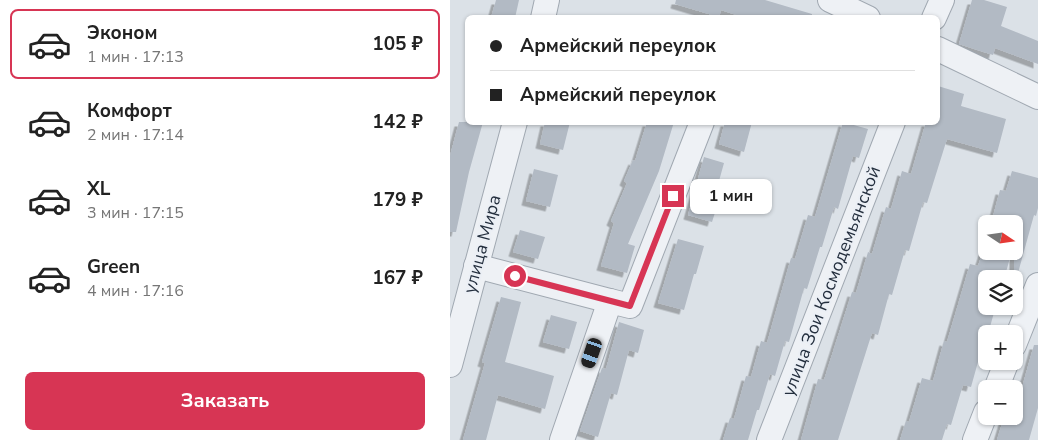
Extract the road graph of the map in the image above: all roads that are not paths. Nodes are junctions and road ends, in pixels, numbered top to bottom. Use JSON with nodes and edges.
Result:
{"nodes":[{"id":1,"x":547,"y":0,"type":"edge"},
{"id":2,"x":830,"y":0,"type":"edge"},
{"id":3,"x":942,"y":0,"type":"edge"},
{"id":4,"x":544,"y":15,"type":"edge"},
{"id":5,"x":862,"y":15,"type":"edge"},
{"id":6,"x":935,"y":15,"type":"edge"},
{"id":7,"x":940,"y":50,"type":"edge"},
{"id":8,"x":1038,"y":97,"type":"edge"},
{"id":9,"x":514,"y":125,"type":"edge"},
{"id":10,"x":701,"y":125,"type":"edge"},
{"id":11,"x":892,"y":125,"type":"edge"},
{"id":12,"x":476,"y":266,"type":"junction"},
{"id":13,"x":1038,"y":285,"type":"edge"},
{"id":14,"x":610,"y":301,"type":"junction"},
{"id":15,"x":1022,"y":325,"type":"edge"},
{"id":16,"x":450,"y":365,"type":"edge"},
{"id":17,"x":981,"y":425,"type":"edge"},
{"id":18,"x":562,"y":440,"type":"edge"},
{"id":19,"x":769,"y":440,"type":"edge"},
{"id":20,"x":975,"y":440,"type":"edge"}],
"edges":[{"from":1,"to":4,"type":"street"},
{"from":2,"to":5,"type":"street"},
{"from":3,"to":6,"type":"street"},
{"from":7,"to":8,"type":"street"},
{"from":9,"to":12,"type":"street","name":"улица Мира"},
{"from":10,"to":14,"type":"street"},
{"from":11,"to":19,"type":"street","name":"улица Зои Космодемьянской"},
{"from":12,"to":14,"type":"street"},
{"from":12,"to":16,"type":"street","name":"улица Мира"},
{"from":13,"to":15,"type":"street"},
{"from":14,"to":18,"type":"street"},
{"from":17,"to":20,"type":"street"}]}
